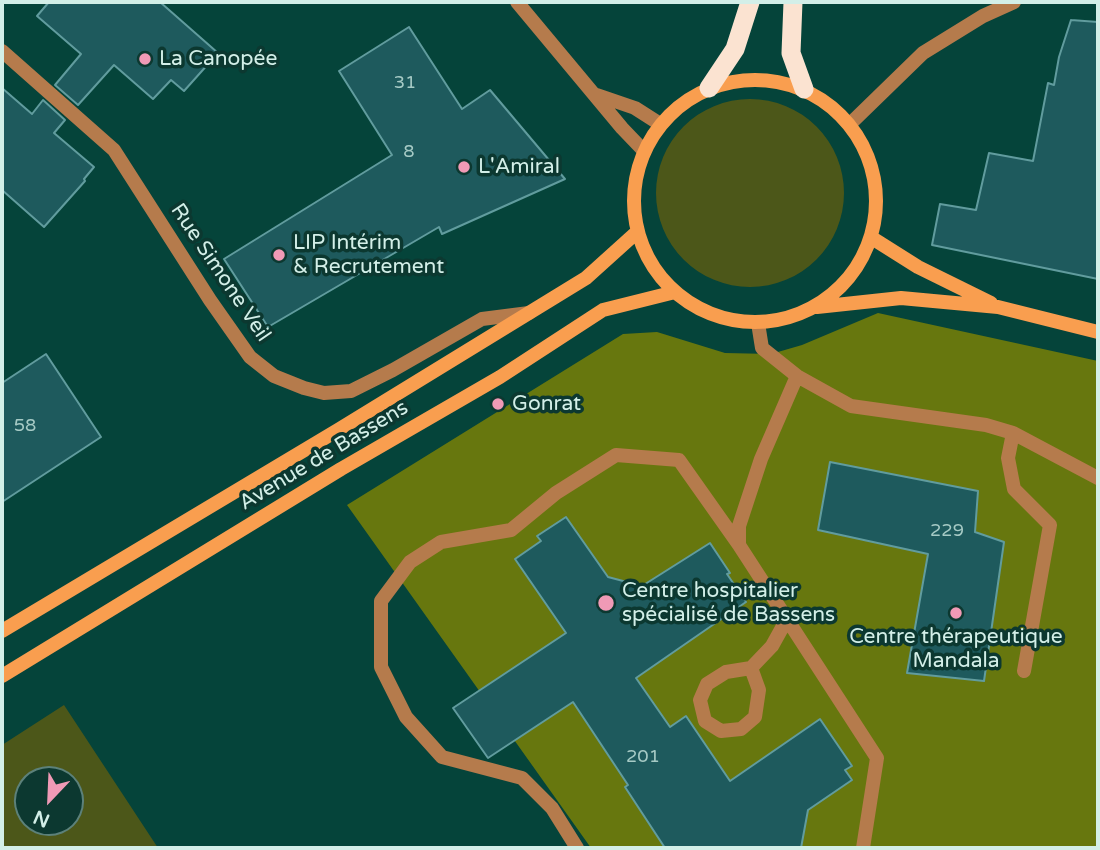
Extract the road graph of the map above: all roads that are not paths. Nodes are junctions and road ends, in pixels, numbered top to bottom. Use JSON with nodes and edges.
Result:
{"nodes":[{"id":1,"x":517,"y":2,"type":"edge"},
{"id":2,"x":750,"y":2,"type":"edge"},
{"id":3,"x":793,"y":2,"type":"edge"},
{"id":4,"x":1014,"y":2,"type":"edge"},
{"id":5,"x":2,"y":51,"type":"edge"},
{"id":6,"x":709,"y":88,"type":"junction"},
{"id":7,"x":804,"y":89,"type":"junction"},
{"id":8,"x":596,"y":94,"type":"junction"},
{"id":9,"x":660,"y":124,"type":"junction"},
{"id":10,"x":850,"y":124,"type":"junction"},
{"id":11,"x":644,"y":151,"type":"junction"},
{"id":12,"x":637,"y":232,"type":"junction"},
{"id":13,"x":872,"y":238,"type":"junction"},
{"id":14,"x":676,"y":292,"type":"junction"},
{"id":15,"x":816,"y":307,"type":"junction"},
{"id":16,"x":998,"y":307,"type":"junction"},
{"id":17,"x":529,"y":313,"type":"junction"},
{"id":18,"x":758,"y":323,"type":"junction"},
{"id":19,"x":1098,"y":332,"type":"edge"},
{"id":20,"x":797,"y":376,"type":"junction"},
{"id":21,"x":1013,"y":433,"type":"junction"},
{"id":22,"x":1098,"y":478,"type":"edge"},
{"id":23,"x":739,"y":545,"type":"junction"},
{"id":24,"x":787,"y":619,"type":"junction"},
{"id":25,"x":2,"y":631,"type":"edge"},
{"id":26,"x":751,"y":668,"type":"junction"},
{"id":27,"x":1024,"y":671,"type":"dead end"},
{"id":28,"x":2,"y":676,"type":"edge"},
{"id":29,"x":577,"y":848,"type":"edge"},
{"id":30,"x":863,"y":848,"type":"edge"}],
"edges":[{"from":1,"to":8,"type":"street"},
{"from":2,"to":6,"type":"highway"},
{"from":3,"to":7,"type":"highway"},
{"from":4,"to":10,"type":"street"},
{"from":5,"to":17,"type":"street","name":"Rue Simone Veil"},
{"from":6,"to":7,"type":"main road"},
{"from":6,"to":9,"type":"main road"},
{"from":7,"to":10,"type":"main road"},
{"from":8,"to":9,"type":"street"},
{"from":8,"to":11,"type":"street"},
{"from":9,"to":11,"type":"main road"},
{"from":10,"to":13,"type":"main road"},
{"from":11,"to":12,"type":"main road"},
{"from":12,"to":14,"type":"main road"},
{"from":12,"to":17,"type":"main road","name":"Avenue de Bassens"},
{"from":13,"to":15,"type":"main road"},
{"from":13,"to":16,"type":"main road"},
{"from":14,"to":18,"type":"main road"},
{"from":14,"to":28,"type":"main road","name":"Avenue de Bassens"},
{"from":15,"to":16,"type":"main road"},
{"from":15,"to":18,"type":"main road"},
{"from":16,"to":19,"type":"main road"},
{"from":17,"to":25,"type":"main road","name":"Avenue de Bassens"},
{"from":18,"to":20,"type":"street"},
{"from":20,"to":21,"type":"street"},
{"from":20,"to":23,"type":"street"},
{"from":21,"to":22,"type":"street"},
{"from":21,"to":27,"type":"street"},
{"from":23,"to":24,"type":"street"},
{"from":23,"to":29,"type":"street"},
{"from":24,"to":26,"type":"street"},
{"from":24,"to":30,"type":"street"},
{"from":26,"to":26,"type":"street"}]}
